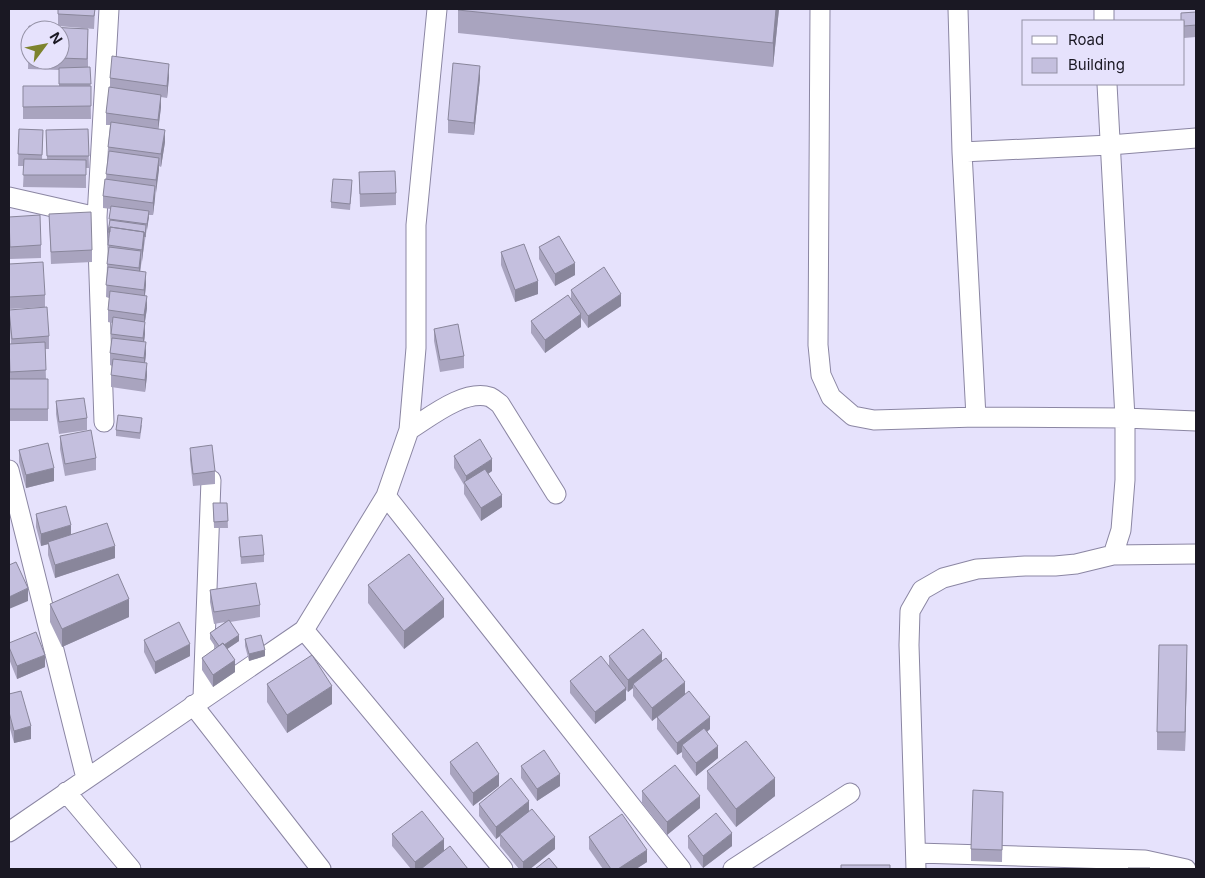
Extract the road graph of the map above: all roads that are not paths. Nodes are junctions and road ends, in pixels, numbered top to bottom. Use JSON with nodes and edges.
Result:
{"nodes":[{"id":1,"x":109,"y":9,"type":"edge"},
{"id":2,"x":437,"y":9,"type":"edge"},
{"id":3,"x":820,"y":9,"type":"edge"},
{"id":4,"x":958,"y":9,"type":"edge"},
{"id":5,"x":1107,"y":85,"type":"edge"},
{"id":6,"x":1196,"y":138,"type":"edge"},
{"id":7,"x":1110,"y":145,"type":"junction"},
{"id":8,"x":962,"y":152,"type":"junction"},
{"id":9,"x":9,"y":197,"type":"edge"},
{"id":10,"x":96,"y":217,"type":"junction"},
{"id":11,"x":976,"y":417,"type":"junction"},
{"id":12,"x":1125,"y":418,"type":"junction"},
{"id":13,"x":1196,"y":421,"type":"edge"},
{"id":14,"x":104,"y":422,"type":"dead end"},
{"id":15,"x":409,"y":430,"type":"junction"},
{"id":16,"x":9,"y":470,"type":"edge"},
{"id":17,"x":211,"y":480,"type":"edge"},
{"id":18,"x":556,"y":494,"type":"dead end"},
{"id":19,"x":386,"y":496,"type":"junction"},
{"id":20,"x":1113,"y":554,"type":"junction"},
{"id":21,"x":1196,"y":554,"type":"edge"},
{"id":22,"x":304,"y":630,"type":"junction"},
{"id":23,"x":198,"y":702,"type":"junction"},
{"id":24,"x":86,"y":778,"type":"junction"},
{"id":25,"x":66,"y":792,"type":"junction"},
{"id":26,"x":850,"y":793,"type":"dead end"},
{"id":27,"x":9,"y":832,"type":"edge"},
{"id":28,"x":917,"y":861,"type":"edge"},
{"id":29,"x":131,"y":869,"type":"edge"},
{"id":30,"x":321,"y":869,"type":"edge"},
{"id":31,"x":503,"y":869,"type":"edge"},
{"id":32,"x":681,"y":869,"type":"edge"},
{"id":33,"x":733,"y":869,"type":"edge"},
{"id":34,"x":1186,"y":869,"type":"edge"}],
"edges":[{"from":1,"to":10,"type":"street"},
{"from":2,"to":15,"type":"street"},
{"from":3,"to":11,"type":"street"},
{"from":4,"to":8,"type":"street"},
{"from":5,"to":7,"type":"street"},
{"from":6,"to":7,"type":"street"},
{"from":7,"to":8,"type":"street"},
{"from":7,"to":12,"type":"street"},
{"from":8,"to":11,"type":"street"},
{"from":9,"to":10,"type":"street"},
{"from":10,"to":14,"type":"street"},
{"from":11,"to":12,"type":"street"},
{"from":12,"to":13,"type":"street"},
{"from":12,"to":20,"type":"street"},
{"from":15,"to":18,"type":"street"},
{"from":15,"to":19,"type":"street"},
{"from":16,"to":24,"type":"street"},
{"from":17,"to":23,"type":"street"},
{"from":19,"to":22,"type":"street"},
{"from":19,"to":32,"type":"street"},
{"from":20,"to":21,"type":"street"},
{"from":20,"to":28,"type":"street"},
{"from":22,"to":23,"type":"street"},
{"from":22,"to":31,"type":"street"},
{"from":23,"to":24,"type":"street"},
{"from":23,"to":30,"type":"street"},
{"from":24,"to":25,"type":"street"},
{"from":25,"to":27,"type":"street"},
{"from":25,"to":29,"type":"street"},
{"from":26,"to":33,"type":"street"},
{"from":28,"to":34,"type":"street"}]}
